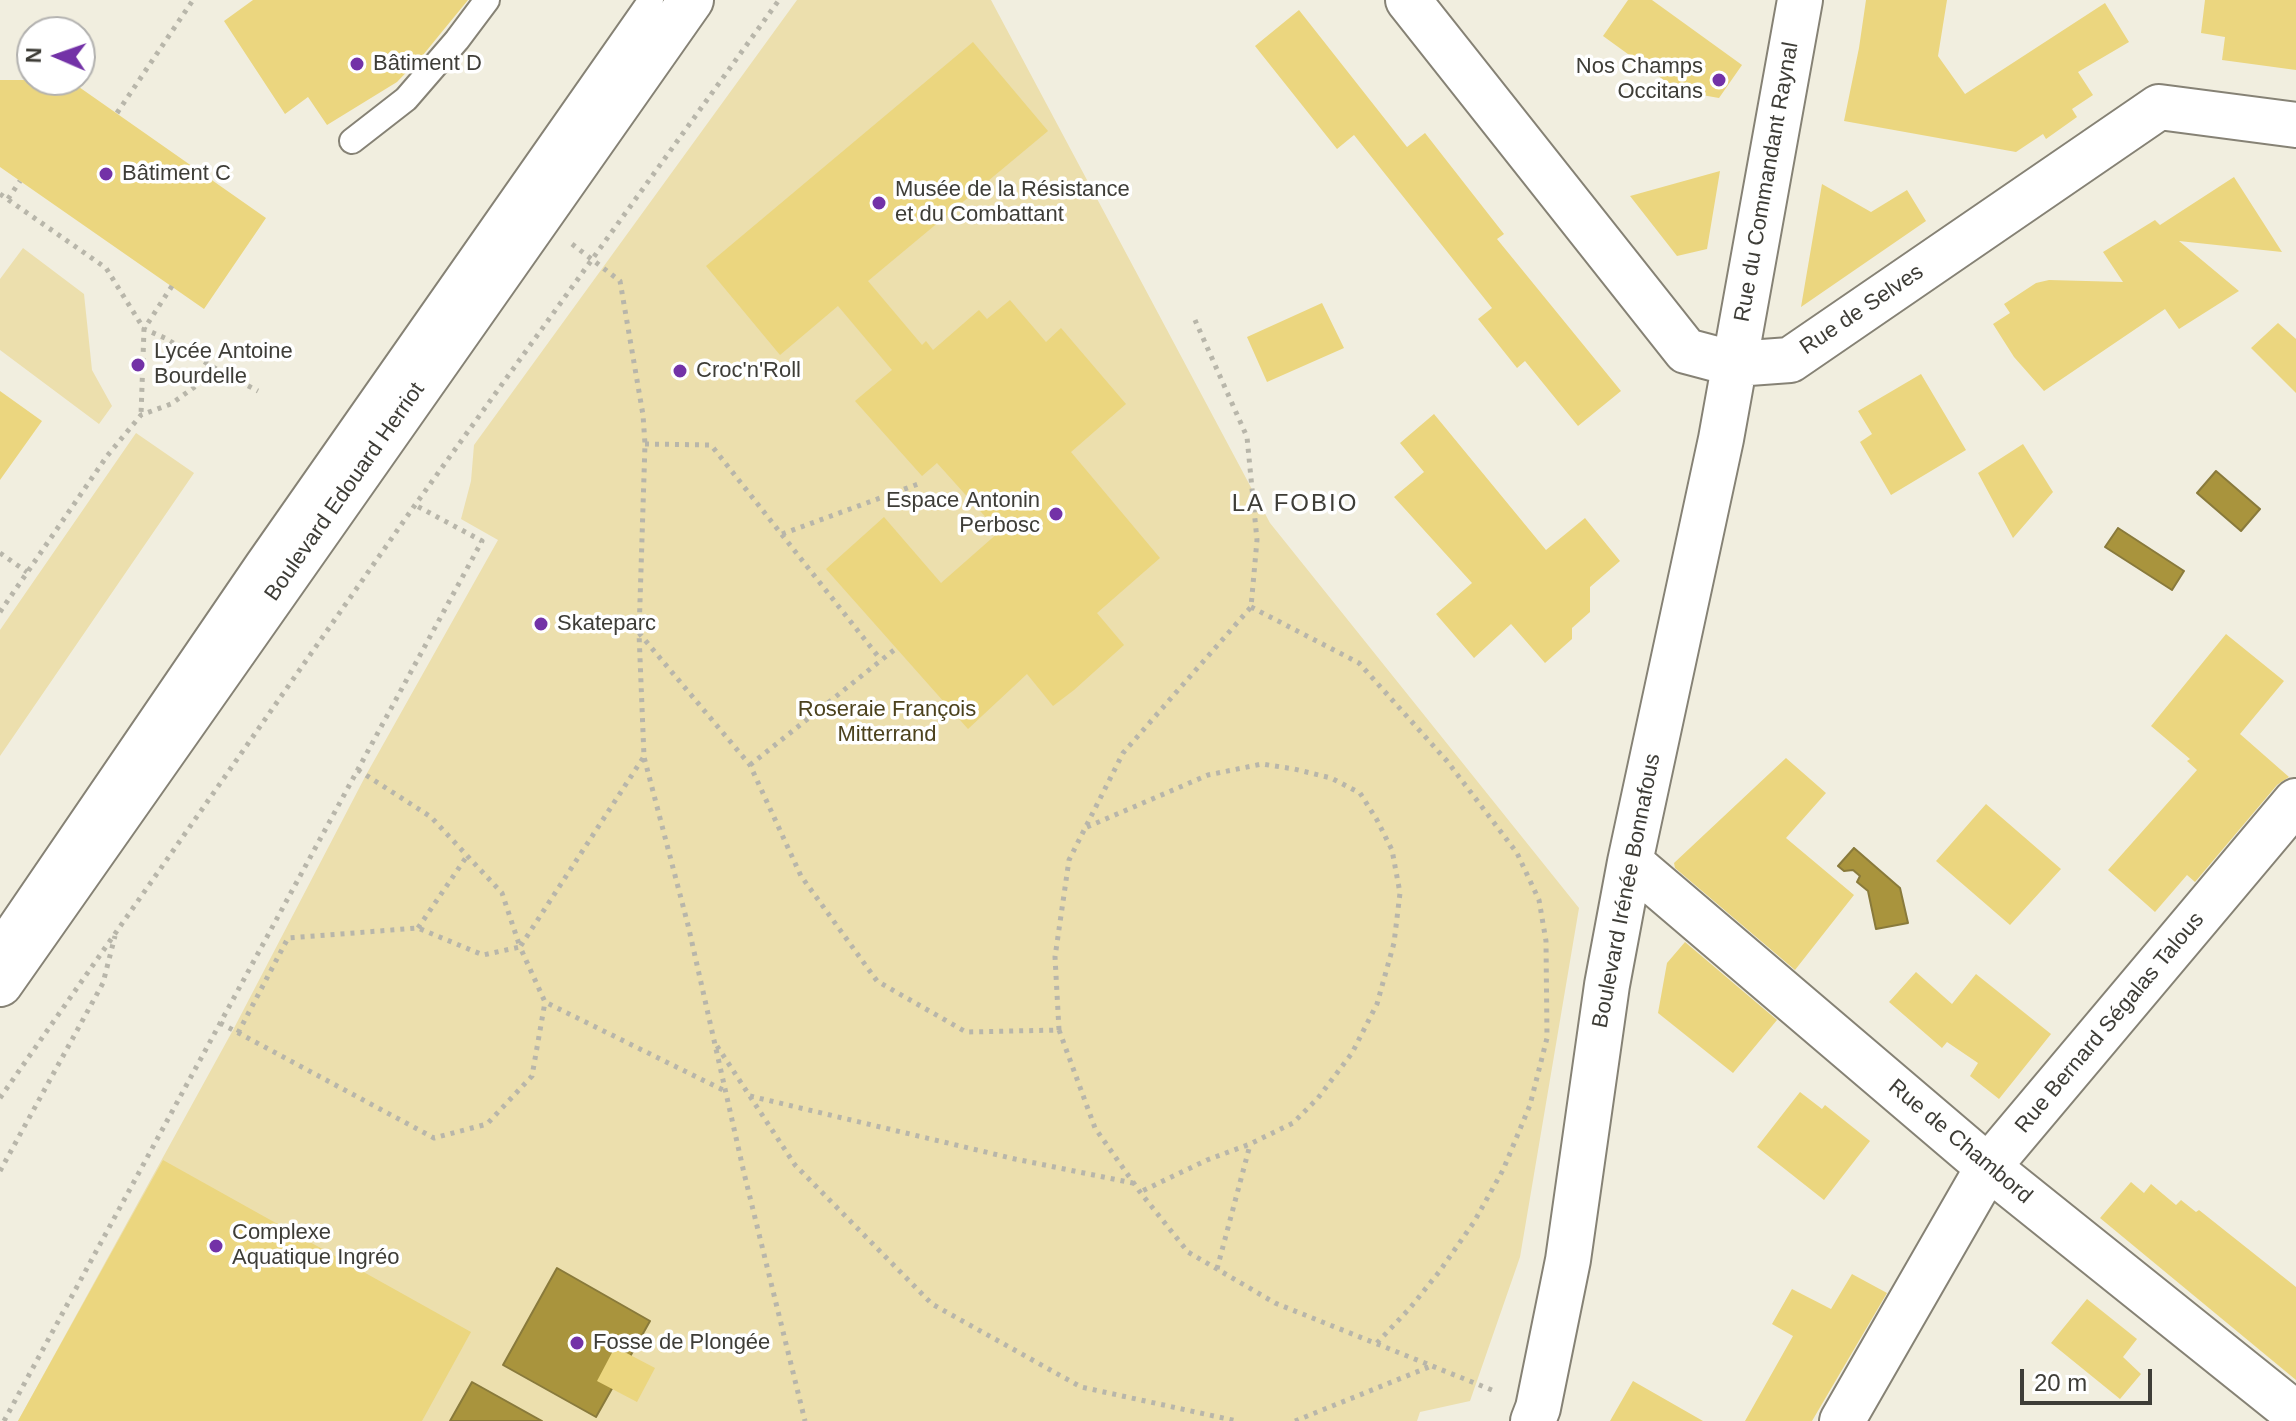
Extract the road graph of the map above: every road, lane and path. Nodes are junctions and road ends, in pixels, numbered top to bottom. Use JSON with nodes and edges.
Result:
{"nodes":[{"id":1,"x":193,"y":0,"type":"edge"},
{"id":2,"x":487,"y":0,"type":"edge"},
{"id":3,"x":651,"y":0,"type":"edge"},
{"id":4,"x":691,"y":0,"type":"edge"},
{"id":5,"x":779,"y":0,"type":"edge"},
{"id":6,"x":1408,"y":0,"type":"edge"},
{"id":7,"x":1800,"y":0,"type":"edge"},
{"id":8,"x":117,"y":113,"type":"dead end"},
{"id":9,"x":2296,"y":125,"type":"edge"},
{"id":10,"x":352,"y":141,"type":"dead end"},
{"id":11,"x":20,"y":181,"type":"dead end"},
{"id":12,"x":0,"y":194,"type":"edge"},
{"id":13,"x":8,"y":199,"type":"junction"},
{"id":14,"x":604,"y":267,"type":"dead end"},
{"id":15,"x":172,"y":286,"type":"dead end"},
{"id":16,"x":1195,"y":320,"type":"dead end"},
{"id":17,"x":144,"y":329,"type":"junction"},
{"id":18,"x":1735,"y":364,"type":"junction"},
{"id":19,"x":218,"y":370,"type":"junction"},
{"id":20,"x":258,"y":391,"type":"dead end"},
{"id":21,"x":141,"y":415,"type":"junction"},
{"id":22,"x":645,"y":444,"type":"junction"},
{"id":23,"x":921,"y":483,"type":"dead end"},
{"id":24,"x":415,"y":505,"type":"junction"},
{"id":25,"x":782,"y":534,"type":"junction"},
{"id":26,"x":0,"y":553,"type":"edge"},
{"id":27,"x":27,"y":572,"type":"junction"},
{"id":28,"x":1251,"y":607,"type":"junction"},
{"id":29,"x":0,"y":612,"type":"edge"},
{"id":30,"x":639,"y":633,"type":"junction"},
{"id":31,"x":894,"y":650,"type":"dead end"},
{"id":32,"x":881,"y":660,"type":"junction"},
{"id":33,"x":644,"y":757,"type":"junction"},
{"id":34,"x":750,"y":765,"type":"junction"},
{"id":35,"x":358,"y":770,"type":"junction"},
{"id":36,"x":2296,"y":801,"type":"edge"},
{"id":37,"x":1086,"y":827,"type":"junction"},
{"id":38,"x":467,"y":856,"type":"junction"},
{"id":39,"x":1630,"y":862,"type":"junction"},
{"id":40,"x":418,"y":928,"type":"junction"},
{"id":41,"x":117,"y":931,"type":"junction"},
{"id":42,"x":0,"y":940,"type":"edge"},
{"id":43,"x":520,"y":947,"type":"junction"},
{"id":44,"x":0,"y":984,"type":"edge"},
{"id":45,"x":545,"y":1002,"type":"junction"},
{"id":46,"x":220,"y":1023,"type":"junction"},
{"id":47,"x":1059,"y":1030,"type":"junction"},
{"id":48,"x":238,"y":1033,"type":"junction"},
{"id":49,"x":714,"y":1042,"type":"junction"},
{"id":50,"x":726,"y":1091,"type":"junction"},
{"id":51,"x":750,"y":1096,"type":"junction"},
{"id":52,"x":0,"y":1098,"type":"edge"},
{"id":53,"x":1250,"y":1144,"type":"junction"},
{"id":54,"x":1988,"y":1167,"type":"junction"},
{"id":55,"x":0,"y":1171,"type":"edge"},
{"id":56,"x":1134,"y":1184,"type":"junction"},
{"id":57,"x":1140,"y":1192,"type":"junction"},
{"id":58,"x":1217,"y":1269,"type":"junction"},
{"id":59,"x":1376,"y":1344,"type":"junction"},
{"id":60,"x":1430,"y":1367,"type":"junction"},
{"id":61,"x":2296,"y":1414,"type":"edge"},
{"id":62,"x":1536,"y":1415,"type":"edge"},
{"id":63,"x":1304,"y":1419,"type":"edge"},
{"id":64,"x":4,"y":1421,"type":"edge"},
{"id":65,"x":805,"y":1421,"type":"edge"},
{"id":66,"x":1237,"y":1421,"type":"edge"},
{"id":67,"x":1295,"y":1421,"type":"edge"},
{"id":68,"x":1842,"y":1421,"type":"edge"}],
"edges":[{"from":1,"to":8,"type":"path"},
{"from":2,"to":10,"type":"lane"},
{"from":3,"to":42,"type":"lane","name":"Boulevard Edouard Herriot"},
{"from":4,"to":44,"type":"street","name":"Boulevard Edouard Herriot"},
{"from":5,"to":24,"type":"path"},
{"from":6,"to":18,"type":"street","name":"Rue de Selves"},
{"from":7,"to":18,"type":"street","name":"Rue du Commandant Raynal"},
{"from":9,"to":18,"type":"street","name":"Rue de Selves"},
{"from":11,"to":13,"type":"path"},
{"from":12,"to":13,"type":"path"},
{"from":13,"to":17,"type":"path"},
{"from":14,"to":22,"type":"path"},
{"from":15,"to":17,"type":"path"},
{"from":16,"to":28,"type":"path"},
{"from":17,"to":19,"type":"path"},
{"from":17,"to":21,"type":"path"},
{"from":18,"to":39,"type":"street","name":"Boulevard Irénée Bonnafous"},
{"from":19,"to":20,"type":"path"},
{"from":19,"to":21,"type":"path"},
{"from":21,"to":27,"type":"path"},
{"from":22,"to":25,"type":"path"},
{"from":22,"to":30,"type":"path"},
{"from":23,"to":25,"type":"path"},
{"from":24,"to":35,"type":"path"},
{"from":24,"to":41,"type":"path"},
{"from":25,"to":32,"type":"path"},
{"from":26,"to":27,"type":"path"},
{"from":27,"to":29,"type":"path"},
{"from":28,"to":37,"type":"path"},
{"from":28,"to":59,"type":"path"},
{"from":30,"to":33,"type":"path"},
{"from":30,"to":34,"type":"path"},
{"from":31,"to":32,"type":"path"},
{"from":32,"to":34,"type":"path"},
{"from":33,"to":43,"type":"path"},
{"from":33,"to":49,"type":"path"},
{"from":34,"to":47,"type":"path"},
{"from":35,"to":38,"type":"path"},
{"from":35,"to":46,"type":"path"},
{"from":36,"to":54,"type":"street","name":"Rue Bernard Ségalas Talous"},
{"from":37,"to":47,"type":"path"},
{"from":37,"to":53,"type":"path"},
{"from":38,"to":40,"type":"path"},
{"from":38,"to":43,"type":"path"},
{"from":39,"to":54,"type":"street","name":"Rue de Chambord"},
{"from":39,"to":62,"type":"street","name":"Boulevard Irénée Bonnafous"},
{"from":40,"to":43,"type":"path"},
{"from":40,"to":48,"type":"path"},
{"from":41,"to":52,"type":"path"},
{"from":41,"to":55,"type":"path"},
{"from":43,"to":45,"type":"path"},
{"from":45,"to":48,"type":"path"},
{"from":45,"to":50,"type":"path"},
{"from":46,"to":48,"type":"path"},
{"from":46,"to":64,"type":"path"},
{"from":47,"to":56,"type":"path"},
{"from":49,"to":50,"type":"path"},
{"from":49,"to":51,"type":"path"},
{"from":50,"to":65,"type":"path"},
{"from":51,"to":56,"type":"path"},
{"from":51,"to":66,"type":"path"},
{"from":53,"to":57,"type":"path"},
{"from":53,"to":58,"type":"path"},
{"from":54,"to":61,"type":"street","name":"Rue de Chambord"},
{"from":54,"to":68,"type":"street","name":"Rue Bernard Ségalas Talous"},
{"from":56,"to":57,"type":"path"},
{"from":57,"to":58,"type":"path"},
{"from":58,"to":59,"type":"path"},
{"from":59,"to":60,"type":"path"},
{"from":60,"to":62,"type":"path"},
{"from":60,"to":63,"type":"path"},
{"from":63,"to":67,"type":"path"}]}
